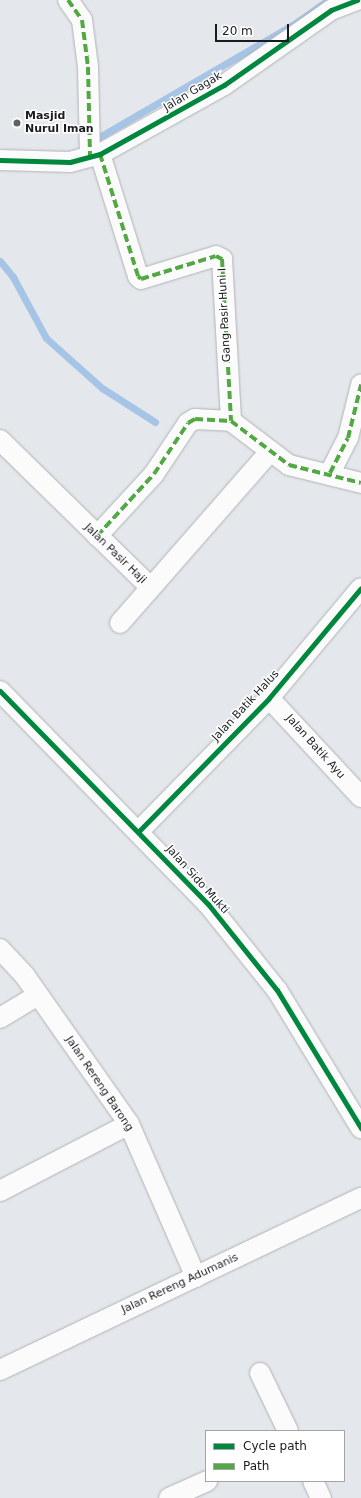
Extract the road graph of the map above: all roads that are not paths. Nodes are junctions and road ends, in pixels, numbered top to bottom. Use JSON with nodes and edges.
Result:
{"nodes":[{"id":1,"x":68,"y":0,"type":"edge"},
{"id":2,"x":357,"y":0,"type":"edge"},
{"id":3,"x":95,"y":155,"type":"junction"},
{"id":4,"x":0,"y":160,"type":"edge"},
{"id":5,"x":361,"y":385,"type":"edge"},
{"id":6,"x":231,"y":421,"type":"junction"},
{"id":7,"x":0,"y":440,"type":"edge"},
{"id":8,"x":263,"y":460,"type":"junction"},
{"id":9,"x":330,"y":473,"type":"junction"},
{"id":10,"x":361,"y":483,"type":"edge"},
{"id":11,"x":97,"y":536,"type":"junction"},
{"id":12,"x":150,"y":587,"type":"junction"},
{"id":13,"x":361,"y":588,"type":"edge"},
{"id":14,"x":120,"y":623,"type":"dead end"},
{"id":15,"x":0,"y":691,"type":"edge"},
{"id":16,"x":269,"y":698,"type":"junction"},
{"id":17,"x":361,"y":797,"type":"edge"},
{"id":18,"x":138,"y":832,"type":"junction"},
{"id":19,"x":0,"y":949,"type":"edge"},
{"id":20,"x":38,"y":995,"type":"junction"},
{"id":21,"x":0,"y":1018,"type":"edge"},
{"id":22,"x":129,"y":1124,"type":"junction"},
{"id":23,"x":361,"y":1128,"type":"edge"},
{"id":24,"x":0,"y":1191,"type":"edge"},
{"id":25,"x":361,"y":1198,"type":"edge"},
{"id":26,"x":196,"y":1277,"type":"junction"},
{"id":27,"x":0,"y":1370,"type":"edge"},
{"id":28,"x":260,"y":1373,"type":"dead end"},
{"id":29,"x":288,"y":1430,"type":"edge"},
{"id":30,"x":205,"y":1482,"type":"edge"},
{"id":31,"x":313,"y":1482,"type":"edge"},
{"id":32,"x":169,"y":1498,"type":"edge"},
{"id":33,"x":321,"y":1498,"type":"edge"}],
"edges":[{"from":1,"to":3,"type":"street"},
{"from":2,"to":3,"type":"street","name":"Jalan Gagak"},
{"from":3,"to":4,"type":"street","name":"Jalan Gagak"},
{"from":3,"to":6,"type":"street","name":"Gang Pasir Huni I"},
{"from":5,"to":9,"type":"street"},
{"from":6,"to":8,"type":"street"},
{"from":6,"to":11,"type":"street"},
{"from":7,"to":11,"type":"street","name":"Jalan Pasir Haji"},
{"from":8,"to":9,"type":"street"},
{"from":8,"to":12,"type":"street","name":"Jalan Pasir Haji"},
{"from":9,"to":10,"type":"street"},
{"from":11,"to":12,"type":"street","name":"Jalan Pasir Haji"},
{"from":12,"to":14,"type":"street"},
{"from":13,"to":16,"type":"street","name":"Jalan Batik Halus"},
{"from":15,"to":18,"type":"street","name":"Jalan Sido Mukti"},
{"from":16,"to":17,"type":"street","name":"Jalan Batik Ayu"},
{"from":16,"to":18,"type":"street","name":"Jalan Batik Halus"},
{"from":18,"to":23,"type":"street","name":"Jalan Sido Mukti"},
{"from":19,"to":20,"type":"street","name":"Jalan Rereng Barong"},
{"from":20,"to":21,"type":"street"},
{"from":20,"to":22,"type":"street","name":"Jalan Rereng Barong"},
{"from":22,"to":24,"type":"street"},
{"from":22,"to":26,"type":"street","name":"Jalan Rereng Barong"},
{"from":25,"to":26,"type":"street","name":"Jalan Rereng Adumanis"},
{"from":26,"to":27,"type":"street","name":"Jalan Rereng Adumanis"},
{"from":28,"to":29,"type":"street"},
{"from":30,"to":32,"type":"street"},
{"from":31,"to":33,"type":"street"}]}
